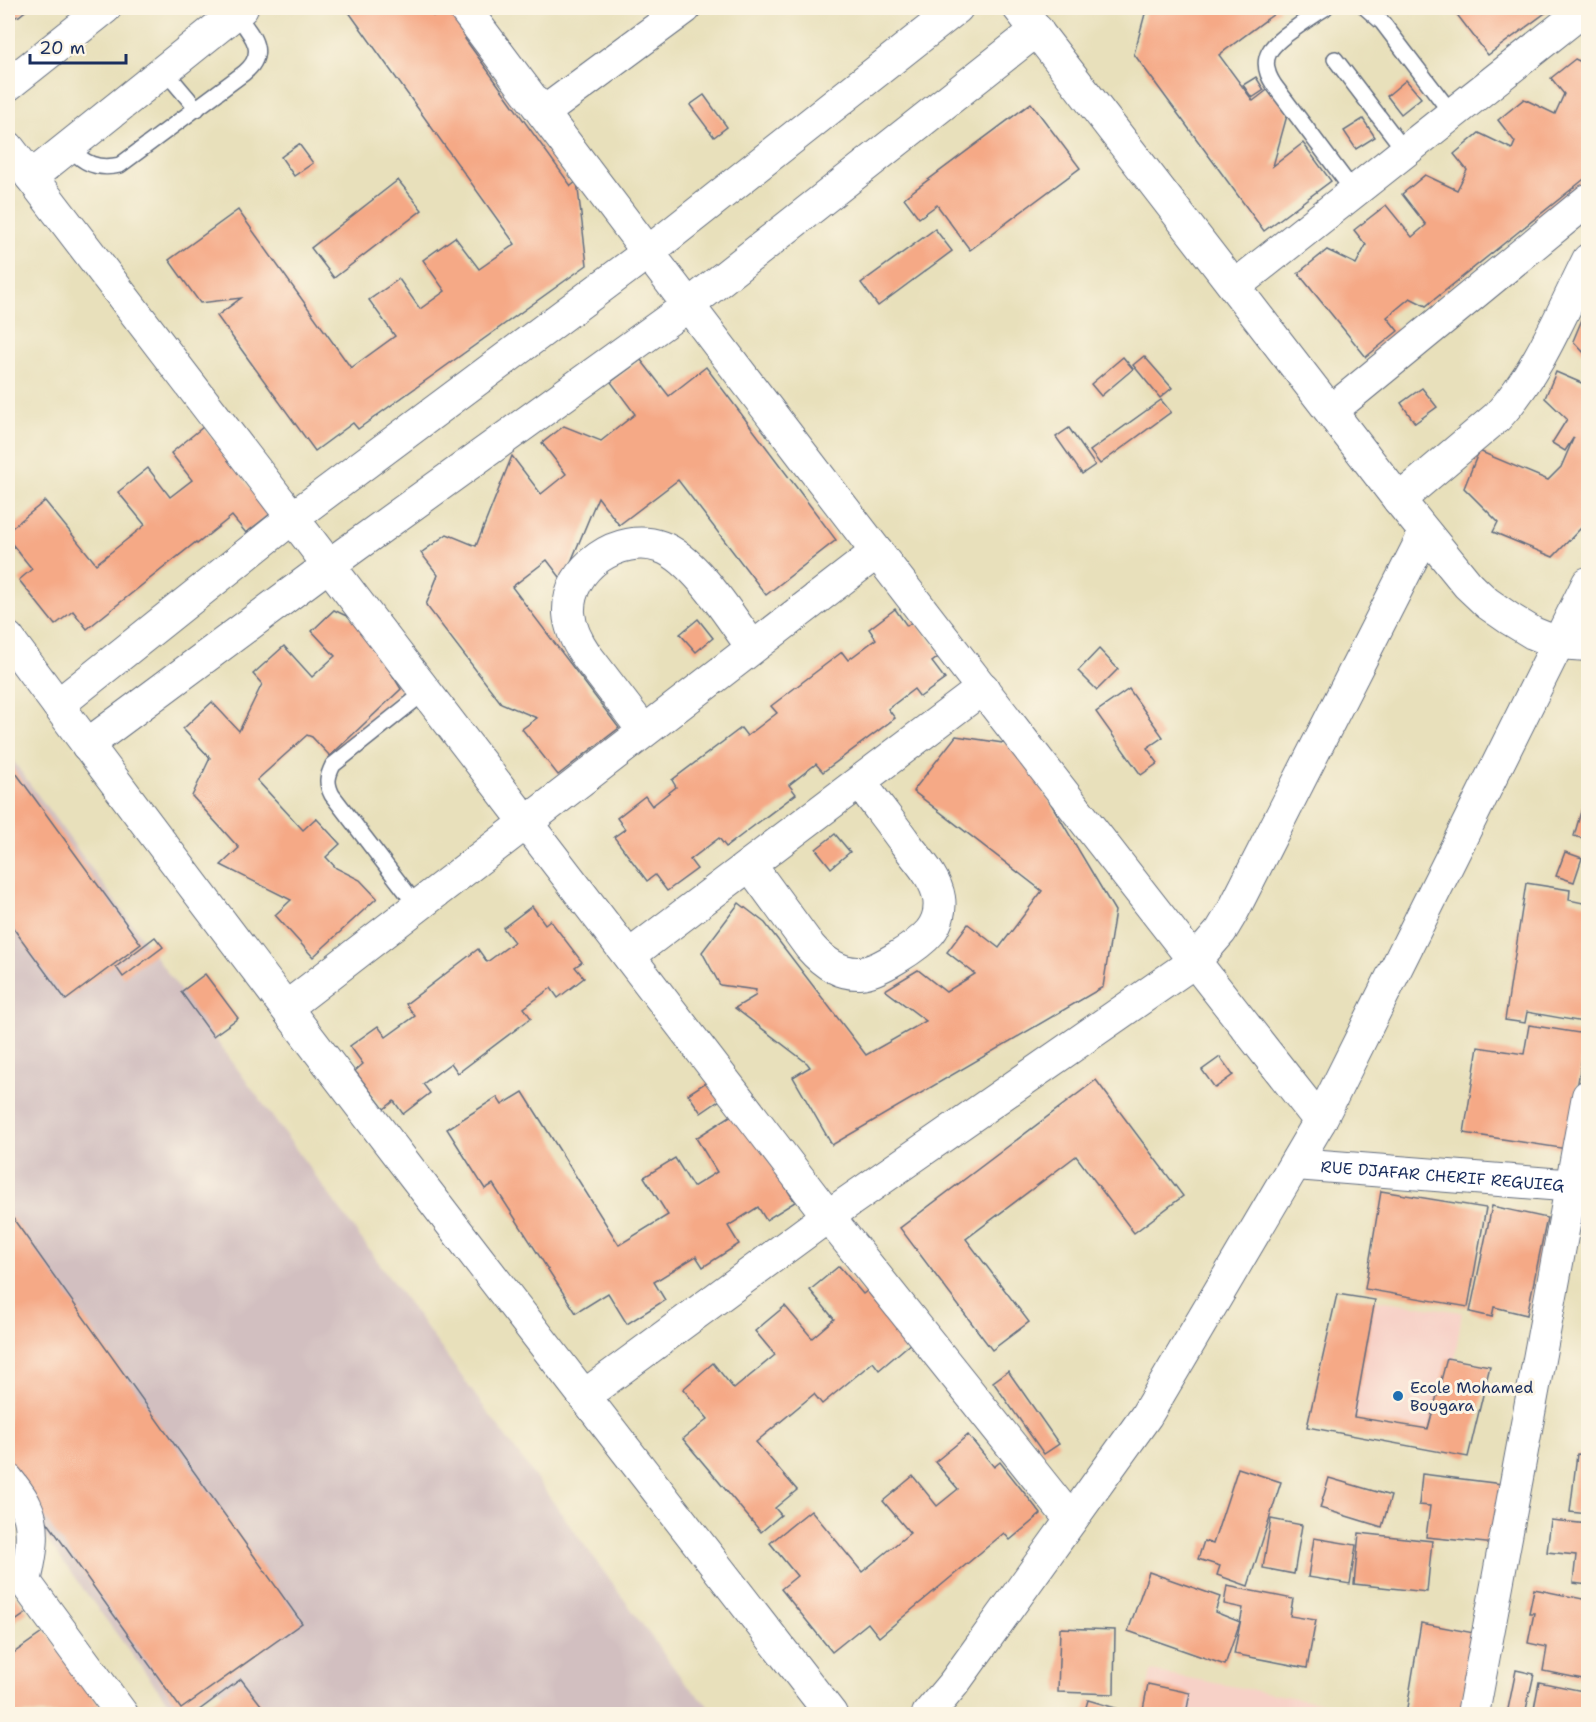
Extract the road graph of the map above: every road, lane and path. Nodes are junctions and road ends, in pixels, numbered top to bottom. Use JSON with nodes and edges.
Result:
{"nodes":[{"id":1,"x":105,"y":8,"type":"edge"},
{"id":2,"x":464,"y":8,"type":"edge"},
{"id":3,"x":684,"y":8,"type":"edge"},
{"id":4,"x":957,"y":8,"type":"edge"},
{"id":5,"x":1325,"y":8,"type":"edge"},
{"id":6,"x":1366,"y":8,"type":"edge"},
{"id":7,"x":239,"y":10,"type":"edge"},
{"id":8,"x":1028,"y":19,"type":"edge"},
{"id":9,"x":1578,"y":19,"type":"edge"},
{"id":10,"x":1335,"y":59,"type":"dead end"},
{"id":11,"x":164,"y":70,"type":"junction"},
{"id":12,"x":8,"y":85,"type":"edge"},
{"id":13,"x":197,"y":109,"type":"junction"},
{"id":14,"x":543,"y":113,"type":"junction"},
{"id":15,"x":1452,"y":114,"type":"junction"},
{"id":16,"x":8,"y":147,"type":"edge"},
{"id":17,"x":70,"y":147,"type":"junction"},
{"id":18,"x":1405,"y":151,"type":"junction"},
{"id":19,"x":31,"y":177,"type":"junction"},
{"id":20,"x":1354,"y":192,"type":"junction"},
{"id":21,"x":1588,"y":200,"type":"edge"},
{"id":22,"x":647,"y":253,"type":"junction"},
{"id":23,"x":1588,"y":260,"type":"edge"},
{"id":24,"x":1235,"y":286,"type":"junction"},
{"id":25,"x":689,"y":305,"type":"junction"},
{"id":26,"x":1331,"y":411,"type":"junction"},
{"id":27,"x":1399,"y":500,"type":"junction"},
{"id":28,"x":292,"y":518,"type":"junction"},
{"id":29,"x":1425,"y":532,"type":"junction"},
{"id":30,"x":877,"y":552,"type":"junction"},
{"id":31,"x":328,"y":565,"type":"junction"},
{"id":32,"x":1588,"y":583,"type":"edge"},
{"id":33,"x":8,"y":638,"type":"edge"},
{"id":34,"x":1573,"y":644,"type":"edge"},
{"id":35,"x":752,"y":647,"type":"junction"},
{"id":36,"x":983,"y":688,"type":"junction"},
{"id":37,"x":426,"y":691,"type":"junction"},
{"id":38,"x":57,"y":705,"type":"junction"},
{"id":39,"x":644,"y":730,"type":"junction"},
{"id":40,"x":87,"y":745,"type":"junction"},
{"id":41,"x":860,"y":782,"type":"junction"},
{"id":42,"x":525,"y":821,"type":"junction"},
{"id":43,"x":750,"y":866,"type":"junction"},
{"id":44,"x":417,"y":906,"type":"junction"},
{"id":45,"x":629,"y":956,"type":"junction"},
{"id":46,"x":1195,"y":961,"type":"junction"},
{"id":47,"x":286,"y":1007,"type":"junction"},
{"id":48,"x":1588,"y":1096,"type":"edge"},
{"id":49,"x":1320,"y":1121,"type":"junction"},
{"id":50,"x":1296,"y":1164,"type":"junction"},
{"id":51,"x":1580,"y":1187,"type":"edge"},
{"id":52,"x":828,"y":1216,"type":"junction"},
{"id":53,"x":584,"y":1396,"type":"junction"},
{"id":54,"x":8,"y":1480,"type":"edge"},
{"id":55,"x":1071,"y":1520,"type":"junction"},
{"id":56,"x":16,"y":1578,"type":"edge"},
{"id":57,"x":122,"y":1714,"type":"edge"},
{"id":58,"x":831,"y":1714,"type":"edge"},
{"id":59,"x":928,"y":1714,"type":"edge"},
{"id":60,"x":1473,"y":1714,"type":"edge"}],
"edges":[{"from":1,"to":12,"type":"street"},
{"from":2,"to":14,"type":"street"},
{"from":3,"to":14,"type":"street"},
{"from":4,"to":22,"type":"street"},
{"from":5,"to":20,"type":"lane"},
{"from":6,"to":15,"type":"lane"},
{"from":7,"to":11,"type":"street"},
{"from":7,"to":13,"type":"lane"},
{"from":8,"to":24,"type":"street"},
{"from":8,"to":25,"type":"street"},
{"from":9,"to":15,"type":"street"},
{"from":10,"to":18,"type":"lane"},
{"from":11,"to":13,"type":"lane"},
{"from":11,"to":17,"type":"street"},
{"from":13,"to":17,"type":"lane"},
{"from":14,"to":22,"type":"street"},
{"from":15,"to":18,"type":"street"},
{"from":16,"to":19,"type":"street"},
{"from":17,"to":19,"type":"street"},
{"from":18,"to":20,"type":"street"},
{"from":19,"to":28,"type":"street"},
{"from":20,"to":24,"type":"street"},
{"from":21,"to":26,"type":"street"},
{"from":22,"to":25,"type":"street"},
{"from":22,"to":28,"type":"street"},
{"from":23,"to":27,"type":"street"},
{"from":24,"to":26,"type":"street"},
{"from":25,"to":30,"type":"street"},
{"from":25,"to":31,"type":"street"},
{"from":26,"to":27,"type":"street"},
{"from":27,"to":29,"type":"street"},
{"from":28,"to":31,"type":"street"},
{"from":28,"to":38,"type":"street"},
{"from":29,"to":34,"type":"street"},
{"from":29,"to":46,"type":"street"},
{"from":30,"to":35,"type":"street"},
{"from":30,"to":36,"type":"street"},
{"from":31,"to":37,"type":"street"},
{"from":31,"to":40,"type":"street"},
{"from":32,"to":34,"type":"street"},
{"from":33,"to":38,"type":"street"},
{"from":34,"to":49,"type":"street"},
{"from":35,"to":39,"type":"street"},
{"from":35,"to":39,"type":"street"},
{"from":36,"to":41,"type":"street"},
{"from":36,"to":46,"type":"street"},
{"from":37,"to":42,"type":"street"},
{"from":37,"to":44,"type":"lane"},
{"from":38,"to":40,"type":"street"},
{"from":39,"to":42,"type":"street"},
{"from":40,"to":47,"type":"street"},
{"from":41,"to":43,"type":"street"},
{"from":41,"to":43,"type":"street"},
{"from":42,"to":44,"type":"street"},
{"from":42,"to":45,"type":"street"},
{"from":43,"to":45,"type":"street"},
{"from":44,"to":47,"type":"street"},
{"from":45,"to":52,"type":"street"},
{"from":46,"to":49,"type":"street"},
{"from":46,"to":52,"type":"street"},
{"from":47,"to":53,"type":"street"},
{"from":48,"to":51,"type":"street"},
{"from":49,"to":50,"type":"street"},
{"from":50,"to":51,"type":"street","name":"RUE DJAFAR CHERIF REGUIEG"},
{"from":50,"to":55,"type":"street"},
{"from":51,"to":60,"type":"street"},
{"from":52,"to":53,"type":"street"},
{"from":52,"to":55,"type":"street"},
{"from":53,"to":58,"type":"street"},
{"from":54,"to":56,"type":"street"},
{"from":55,"to":59,"type":"street"},
{"from":56,"to":57,"type":"street"}]}
